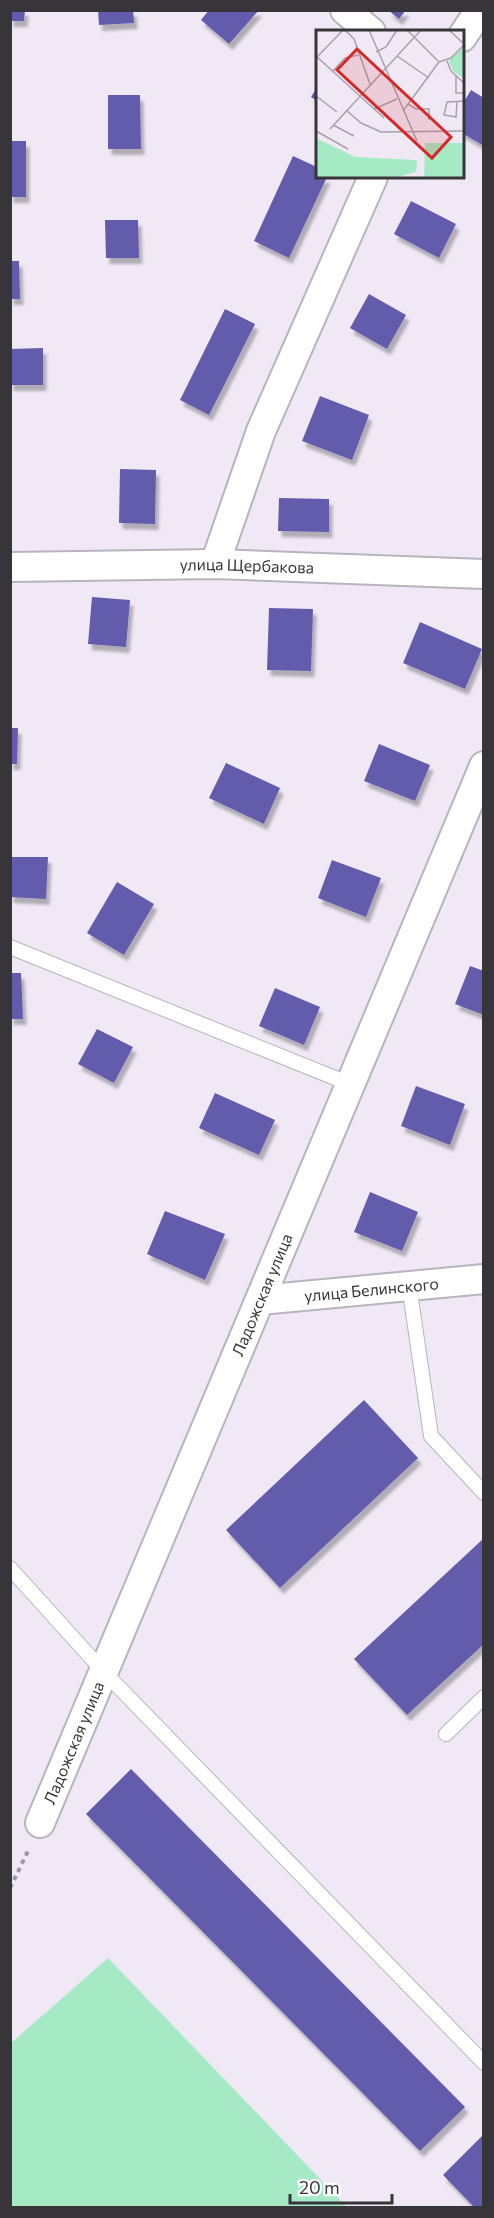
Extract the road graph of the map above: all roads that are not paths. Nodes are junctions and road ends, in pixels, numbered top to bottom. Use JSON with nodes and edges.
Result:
{"nodes":[{"id":1,"x":345,"y":10,"type":"edge"},
{"id":2,"x":480,"y":10,"type":"edge"},
{"id":3,"x":368,"y":30,"type":"edge"},
{"id":4,"x":464,"y":35,"type":"edge"},
{"id":5,"x":373,"y":178,"type":"edge"},
{"id":6,"x":215,"y":564,"type":"junction"},
{"id":7,"x":10,"y":567,"type":"edge"},
{"id":8,"x":483,"y":574,"type":"edge"},
{"id":9,"x":483,"y":766,"type":"edge"},
{"id":10,"x":10,"y":947,"type":"edge"},
{"id":11,"x":350,"y":1084,"type":"junction"},
{"id":12,"x":483,"y":1279,"type":"edge"},
{"id":13,"x":409,"y":1286,"type":"junction"},
{"id":14,"x":260,"y":1300,"type":"junction"},
{"id":15,"x":483,"y":1493,"type":"edge"},
{"id":16,"x":10,"y":1568,"type":"edge"},
{"id":17,"x":104,"y":1672,"type":"junction"},
{"id":18,"x":483,"y":1697,"type":"edge"},
{"id":19,"x":446,"y":1734,"type":"dead end"},
{"id":20,"x":40,"y":1823,"type":"road end"},
{"id":21,"x":483,"y":2063,"type":"edge"}],
"edges":[{"from":1,"to":3,"type":"street"},
{"from":2,"to":4,"type":"street"},
{"from":5,"to":6,"type":"street"},
{"from":6,"to":7,"type":"street","name":"улица Щербакова"},
{"from":6,"to":8,"type":"street","name":"улица Щербакова"},
{"from":9,"to":11,"type":"street","name":"Ладожская улица"},
{"from":10,"to":11,"type":"lane"},
{"from":11,"to":14,"type":"street","name":"Ладожская улица"},
{"from":12,"to":13,"type":"street","name":"улица Белинского"},
{"from":13,"to":14,"type":"street","name":"улица Белинского"},
{"from":13,"to":15,"type":"lane"},
{"from":14,"to":17,"type":"street","name":"Ладожская улица"},
{"from":16,"to":17,"type":"lane"},
{"from":17,"to":20,"type":"street","name":"Ладожская улица"},
{"from":17,"to":21,"type":"lane"},
{"from":18,"to":19,"type":"lane"}]}
